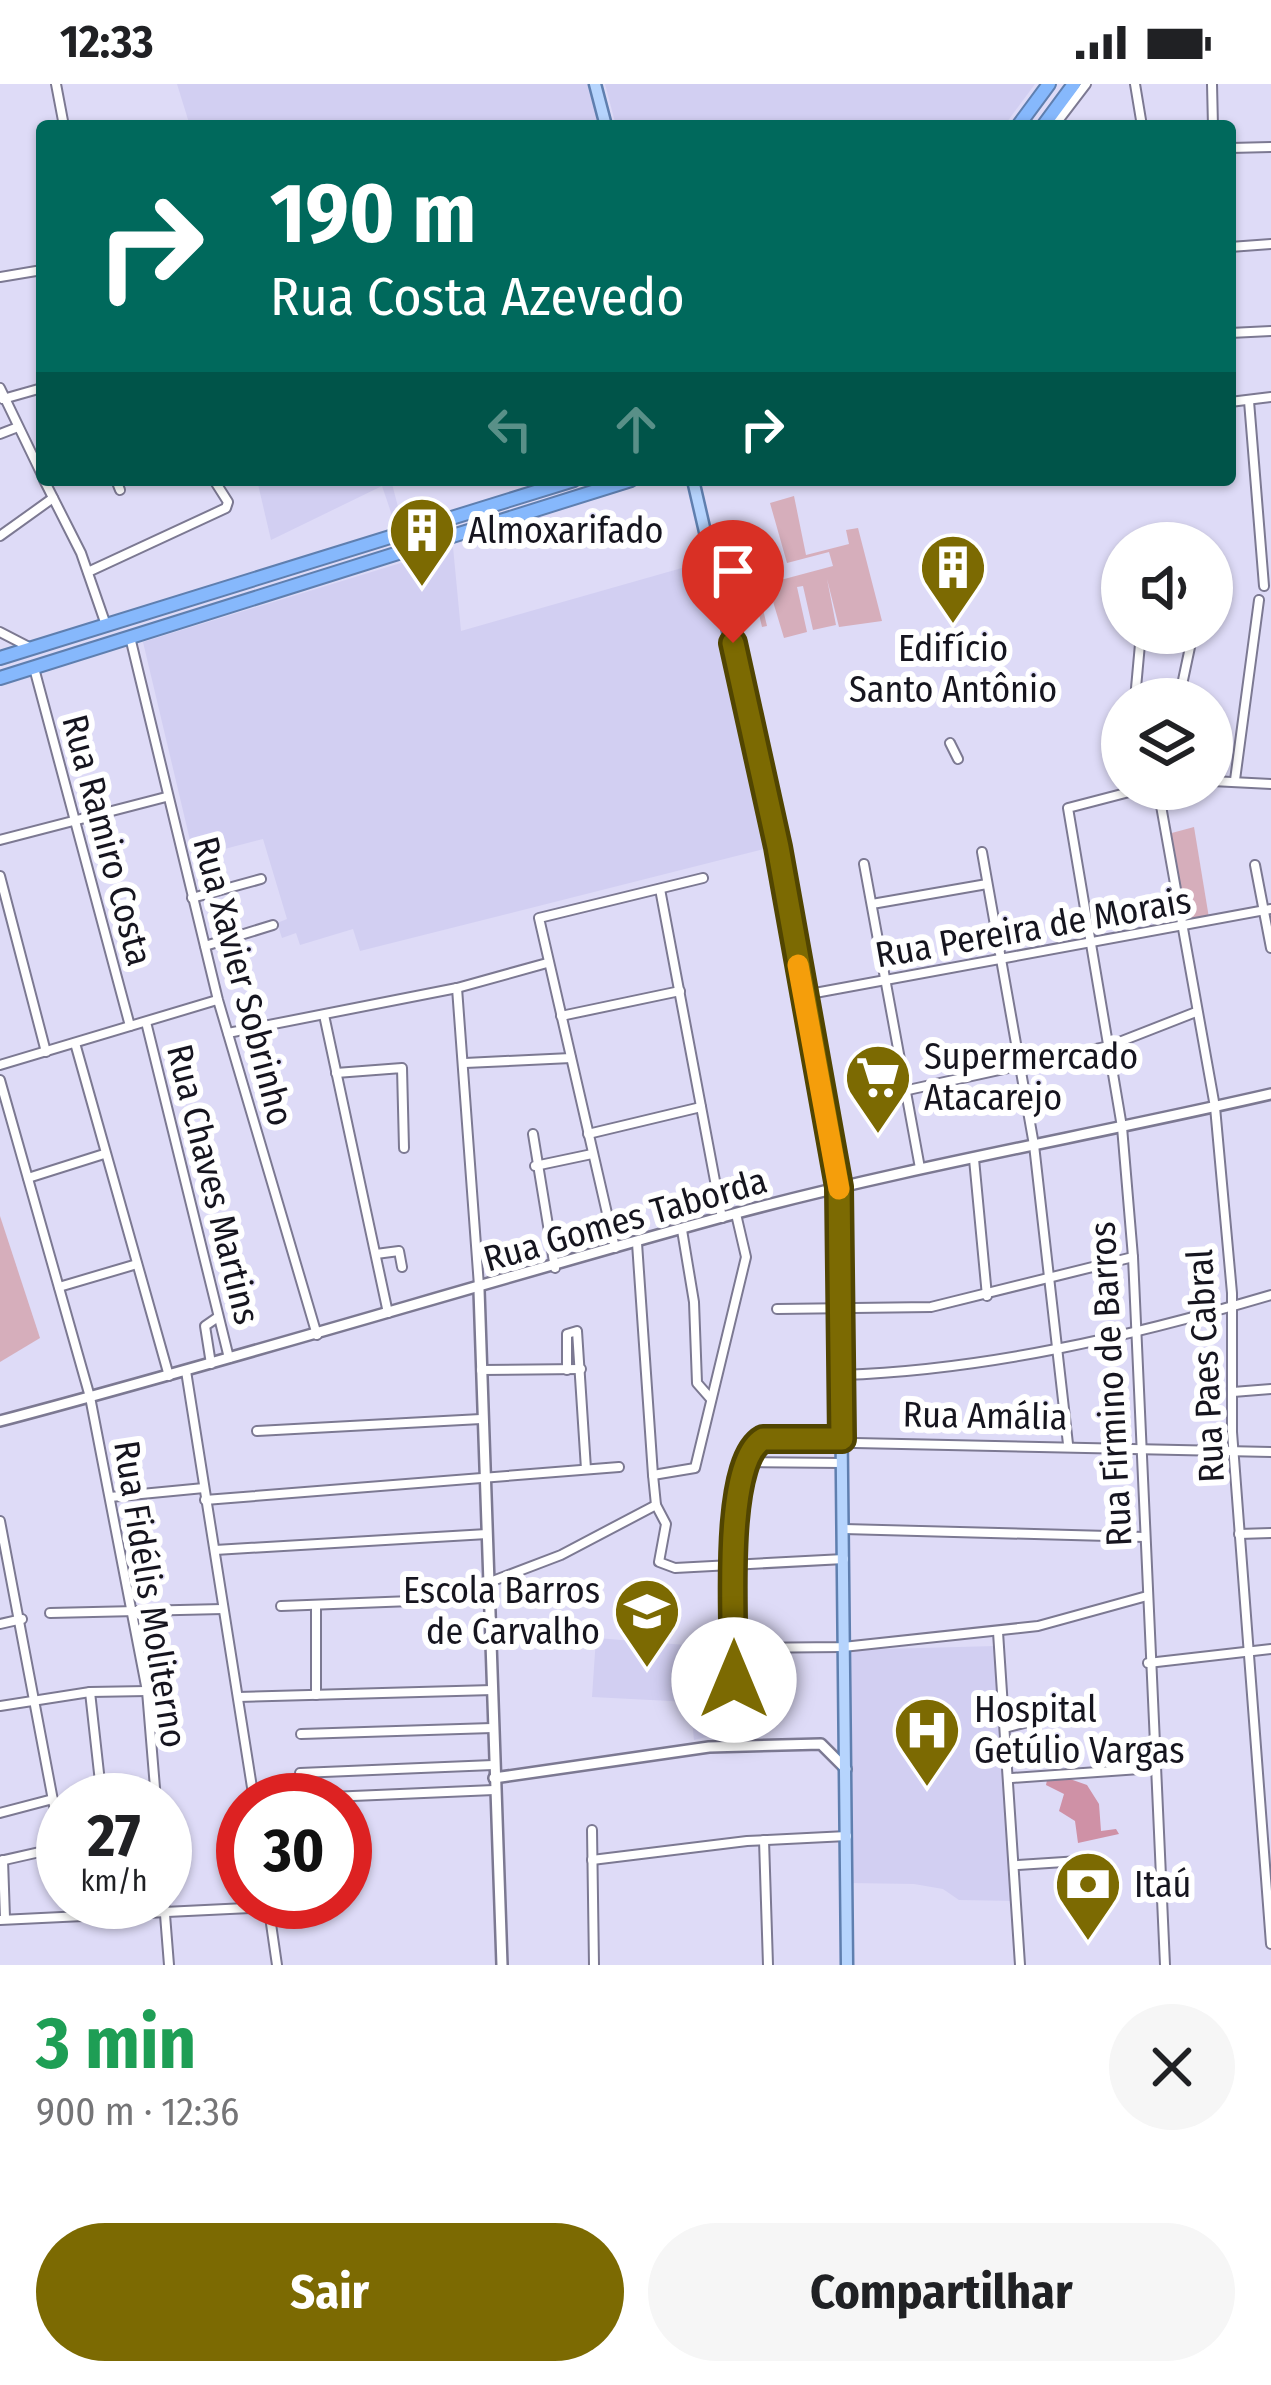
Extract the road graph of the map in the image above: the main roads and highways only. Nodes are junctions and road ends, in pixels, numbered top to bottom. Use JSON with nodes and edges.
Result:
{"nodes":[{"id":1,"x":595,"y":84,"type":"edge"},
{"id":2,"x":1049,"y":84,"type":"edge"},
{"id":3,"x":1074,"y":84,"type":"edge"},
{"id":4,"x":604,"y":120,"type":"edge"},
{"id":5,"x":1022,"y":120,"type":"edge"},
{"id":6,"x":1047,"y":120,"type":"edge"},
{"id":7,"x":547,"y":486,"type":"edge"},
{"id":8,"x":549,"y":486,"type":"edge"},
{"id":9,"x":612,"y":486,"type":"edge"},
{"id":10,"x":694,"y":486,"type":"edge"},
{"id":11,"x":522,"y":514,"type":"junction"},
{"id":12,"x":0,"y":658,"type":"edge"},
{"id":13,"x":0,"y":678,"type":"edge"},
{"id":14,"x":1271,"y":1094,"type":"edge"},
{"id":15,"x":839,"y":1187,"type":"junction"},
{"id":16,"x":479,"y":1290,"type":"junction"},
{"id":17,"x":0,"y":1421,"type":"edge"},
{"id":18,"x":846,"y":1728,"type":"junction"},
{"id":19,"x":821,"y":1744,"type":"junction"},
{"id":20,"x":848,"y":1774,"type":"junction"},
{"id":21,"x":494,"y":1784,"type":"junction"},
{"id":22,"x":502,"y":1965,"type":"edge"},
{"id":23,"x":848,"y":1965,"type":"edge"}],
"edges":[{"from":1,"to":4,"type":"main road"},
{"from":2,"to":5,"type":"highway"},
{"from":3,"to":6,"type":"highway"},
{"from":7,"to":12,"type":"highway"},
{"from":8,"to":11,"type":"highway"},
{"from":9,"to":11,"type":"highway"},
{"from":10,"to":15,"type":"main road"},
{"from":11,"to":13,"type":"highway"},
{"from":14,"to":15,"type":"main road","name":"Rua Gomes Taborda"},
{"from":15,"to":16,"type":"main road","name":"Rua Gomes Taborda"},
{"from":15,"to":18,"type":"main road"},
{"from":16,"to":17,"type":"main road","name":"Rua Gomes Taborda"},
{"from":16,"to":21,"type":"main road"},
{"from":18,"to":19,"type":"main road"},
{"from":18,"to":20,"type":"main road"},
{"from":19,"to":20,"type":"main road"},
{"from":19,"to":21,"type":"main road"},
{"from":20,"to":23,"type":"main road"},
{"from":21,"to":22,"type":"main road"}]}
